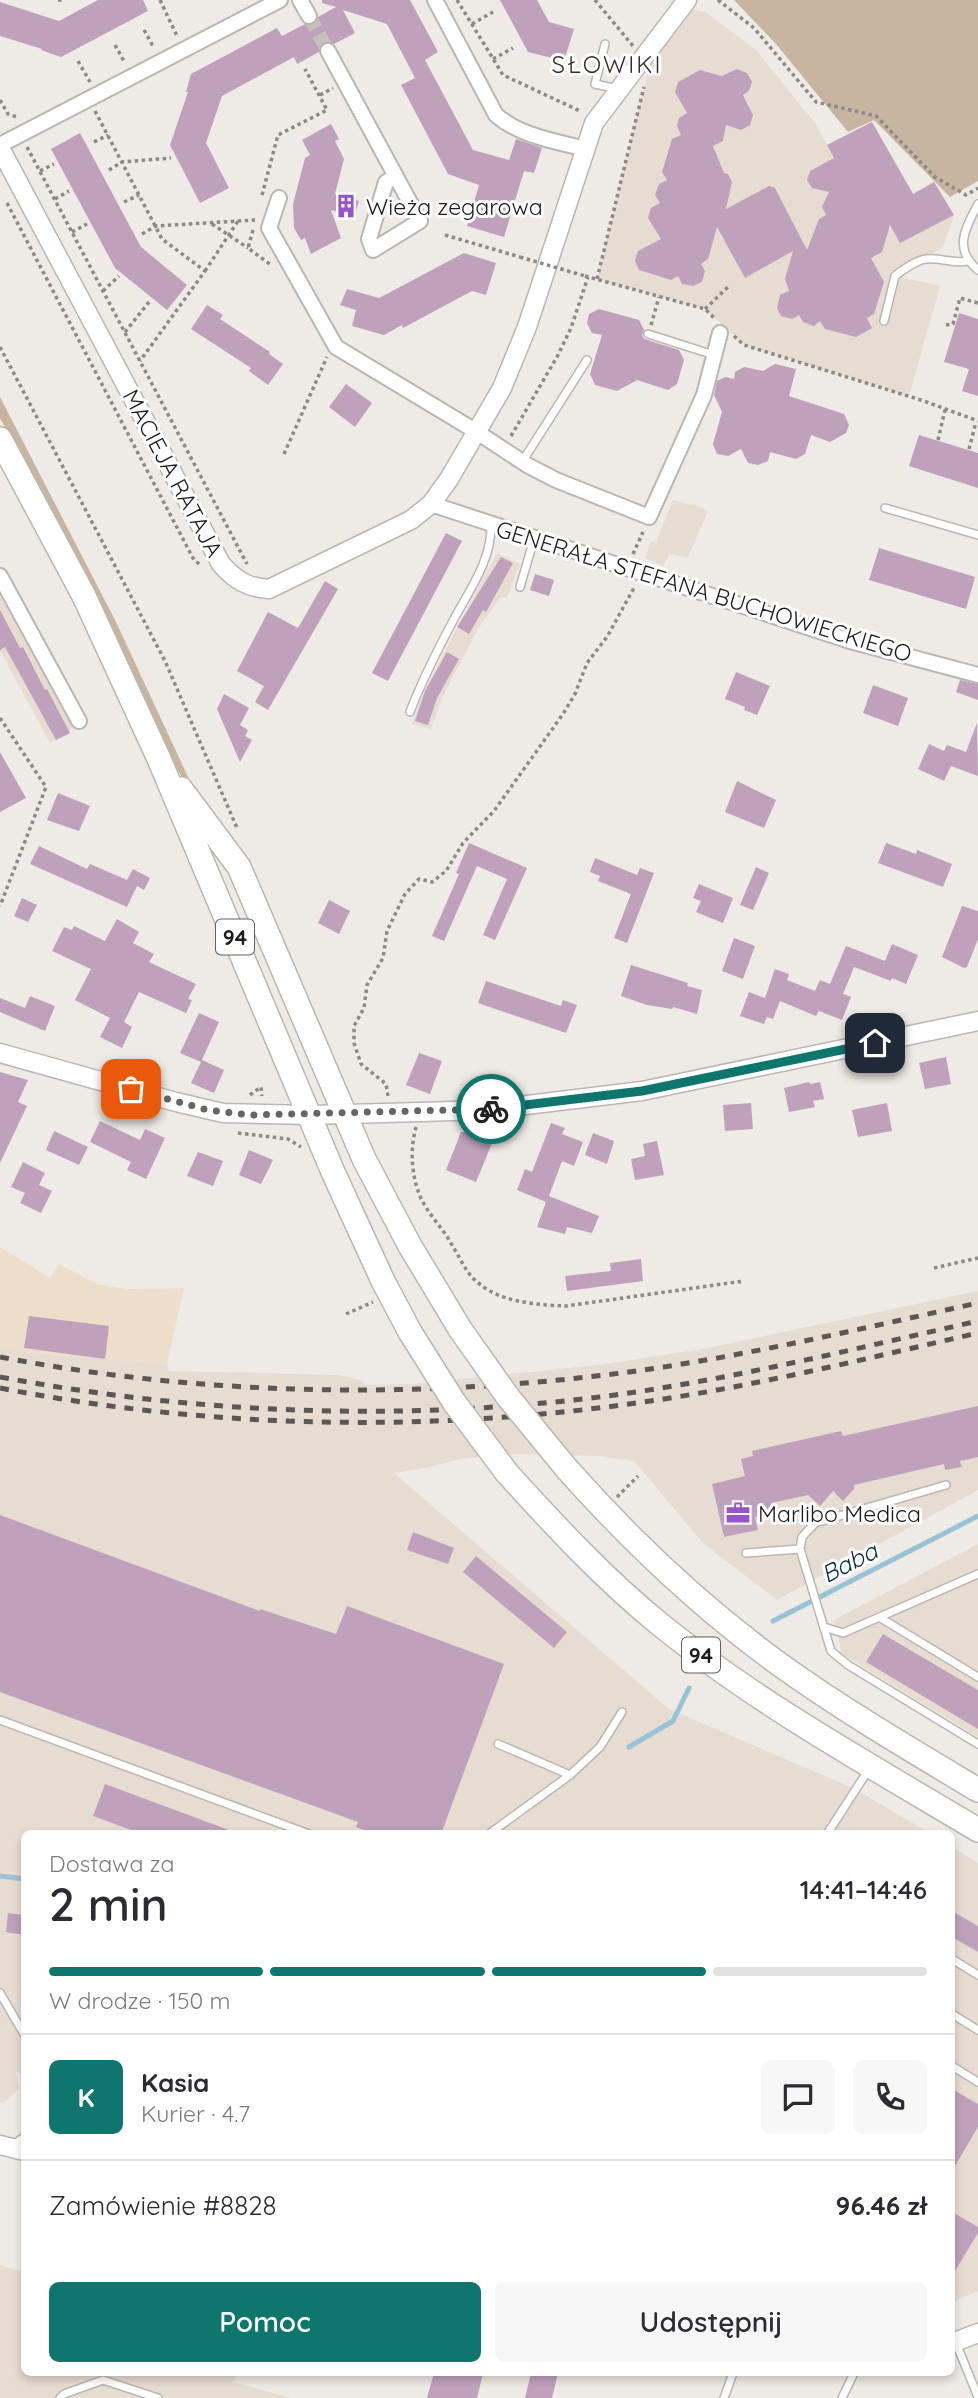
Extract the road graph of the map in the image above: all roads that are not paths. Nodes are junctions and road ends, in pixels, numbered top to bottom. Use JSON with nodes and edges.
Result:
{"nodes":[{"id":1,"x":280,"y":0,"type":"edge"},
{"id":2,"x":300,"y":0,"type":"edge"},
{"id":3,"x":435,"y":0,"type":"edge"},
{"id":4,"x":687,"y":0,"type":"edge"},
{"id":5,"x":309,"y":16,"type":"tunnel mouth"},
{"id":6,"x":605,"y":44,"type":"dead end"},
{"id":7,"x":328,"y":51,"type":"tunnel mouth"},
{"id":8,"x":618,"y":89,"type":"junction"},
{"id":9,"x":0,"y":146,"type":"edge"},
{"id":10,"x":585,"y":149,"type":"junction"},
{"id":11,"x":396,"y":177,"type":"junction"},
{"id":12,"x":279,"y":198,"type":"dead end"},
{"id":13,"x":978,"y":204,"type":"edge"},
{"id":14,"x":967,"y":261,"type":"junction"},
{"id":15,"x":978,"y":270,"type":"edge"},
{"id":16,"x":884,"y":321,"type":"dead end"},
{"id":17,"x":724,"y":330,"type":"road end"},
{"id":18,"x":648,"y":334,"type":"road end"},
{"id":19,"x":714,"y":355,"type":"junction"},
{"id":20,"x":587,"y":360,"type":"dead end"},
{"id":21,"x":477,"y":432,"type":"junction"},
{"id":22,"x":0,"y":439,"type":"edge"},
{"id":23,"x":522,"y":462,"type":"junction"},
{"id":24,"x":431,"y":504,"type":"junction"},
{"id":25,"x":885,"y":508,"type":"dead end"},
{"id":26,"x":491,"y":524,"type":"junction"},
{"id":27,"x":978,"y":535,"type":"edge"},
{"id":28,"x":534,"y":539,"type":"junction"},
{"id":29,"x":0,"y":576,"type":"edge"},
{"id":30,"x":520,"y":587,"type":"dead end"},
{"id":31,"x":978,"y":675,"type":"edge"},
{"id":32,"x":410,"y":712,"type":"dead end"},
{"id":33,"x":79,"y":722,"type":"dead end"},
{"id":34,"x":159,"y":759,"type":"junction"},
{"id":35,"x":978,"y":1021,"type":"edge"},
{"id":36,"x":0,"y":1053,"type":"edge"},
{"id":37,"x":345,"y":1114,"type":"junction"},
{"id":38,"x":310,"y":1115,"type":"junction"},
{"id":39,"x":946,"y":1485,"type":"dead end"},
{"id":40,"x":800,"y":1549,"type":"junction"},
{"id":41,"x":746,"y":1553,"type":"dead end"},
{"id":42,"x":978,"y":1574,"type":"edge"},
{"id":43,"x":879,"y":1617,"type":"junction"},
{"id":44,"x":824,"y":1627,"type":"junction"},
{"id":45,"x":978,"y":1677,"type":"edge"},
{"id":46,"x":622,"y":1712,"type":"dead end"},
{"id":47,"x":0,"y":1720,"type":"edge"},
{"id":48,"x":498,"y":1744,"type":"dead end"},
{"id":49,"x":978,"y":1744,"type":"edge"},
{"id":50,"x":871,"y":1765,"type":"junction"},
{"id":51,"x":570,"y":1775,"type":"junction"},
{"id":52,"x":978,"y":1790,"type":"edge"},
{"id":53,"x":298,"y":1830,"type":"edge"},
{"id":54,"x":494,"y":1830,"type":"edge"},
{"id":55,"x":830,"y":1830,"type":"edge"},
{"id":56,"x":978,"y":1830,"type":"edge"},
{"id":57,"x":955,"y":1961,"type":"edge"},
{"id":58,"x":978,"y":1975,"type":"edge"},
{"id":59,"x":0,"y":1993,"type":"edge"},
{"id":60,"x":955,"y":2016,"type":"edge"},
{"id":61,"x":21,"y":2029,"type":"edge"},
{"id":62,"x":978,"y":2030,"type":"edge"},
{"id":63,"x":955,"y":2068,"type":"edge"},
{"id":64,"x":978,"y":2082,"type":"edge"},
{"id":65,"x":978,"y":2333,"type":"edge"},
{"id":66,"x":955,"y":2342,"type":"edge"},
{"id":67,"x":955,"y":2344,"type":"edge"},
{"id":68,"x":732,"y":2376,"type":"edge"},
{"id":69,"x":853,"y":2376,"type":"edge"},
{"id":70,"x":60,"y":2398,"type":"edge"},
{"id":71,"x":158,"y":2398,"type":"edge"},
{"id":72,"x":724,"y":2398,"type":"edge"},
{"id":73,"x":842,"y":2398,"type":"edge"},
{"id":74,"x":978,"y":2398,"type":"edge"}],
"edges":[{"from":1,"to":9,"type":"street"},
{"from":2,"to":5,"type":"street"},
{"from":3,"to":10,"type":"street"},
{"from":4,"to":8,"type":"street","name":"MACIEJA RATAJA"},
{"from":6,"to":8,"type":"lane"},
{"from":7,"to":11,"type":"street"},
{"from":8,"to":10,"type":"street","name":"MACIEJA RATAJA"},
{"from":9,"to":24,"type":"street","name":"MACIEJA RATAJA"},
{"from":10,"to":21,"type":"street","name":"MACIEJA RATAJA"},
{"from":11,"to":11,"type":"street"},
{"from":12,"to":21,"type":"street"},
{"from":13,"to":14,"type":"lane"},
{"from":14,"to":15,"type":"lane"},
{"from":14,"to":16,"type":"lane"},
{"from":17,"to":19,"type":"street"},
{"from":18,"to":19,"type":"lane"},
{"from":19,"to":23,"type":"street"},
{"from":20,"to":23,"type":"lane"},
{"from":21,"to":23,"type":"street"},
{"from":21,"to":24,"type":"street","name":"MACIEJA RATAJA"},
{"from":22,"to":34,"type":"main road","number":"94"},
{"from":24,"to":26,"type":"street","name":"GENERAŁA STEFANA BUCHOWIECKIEGO"},
{"from":25,"to":27,"type":"lane"},
{"from":26,"to":28,"type":"street","name":"GENERAŁA STEFANA BUCHOWIECKIEGO"},
{"from":26,"to":32,"type":"lane"},
{"from":28,"to":30,"type":"lane"},
{"from":28,"to":31,"type":"street","name":"GENERAŁA STEFANA BUCHOWIECKIEGO"},
{"from":29,"to":33,"type":"street"},
{"from":34,"to":37,"type":"main road","number":"94"},
{"from":34,"to":38,"type":"main road","number":"94"},
{"from":35,"to":37,"type":"street"},
{"from":36,"to":38,"type":"street"},
{"from":37,"to":38,"type":"street"},
{"from":37,"to":52,"type":"main road","number":"94","bridge":true},
{"from":38,"to":50,"type":"main road","number":"94","bridge":true},
{"from":39,"to":40,"type":"lane"},
{"from":40,"to":41,"type":"lane"},
{"from":40,"to":44,"type":"lane"},
{"from":42,"to":43,"type":"lane"},
{"from":43,"to":44,"type":"lane"},
{"from":43,"to":45,"type":"lane"},
{"from":44,"to":49,"type":"lane"},
{"from":46,"to":51,"type":"lane"},
{"from":47,"to":53,"type":"lane"},
{"from":48,"to":51,"type":"lane"},
{"from":50,"to":55,"type":"lane"},
{"from":50,"to":56,"type":"main road","number":"94"},
{"from":51,"to":54,"type":"lane"},
{"from":57,"to":58,"type":"lane"},
{"from":59,"to":61,"type":"lane"},
{"from":60,"to":62,"type":"lane"},
{"from":63,"to":64,"type":"lane"},
{"from":65,"to":66,"type":"street"},
{"from":67,"to":74,"type":"lane"},
{"from":68,"to":72,"type":"lane"},
{"from":69,"to":73,"type":"lane"},
{"from":70,"to":71,"type":"lane"}]}
